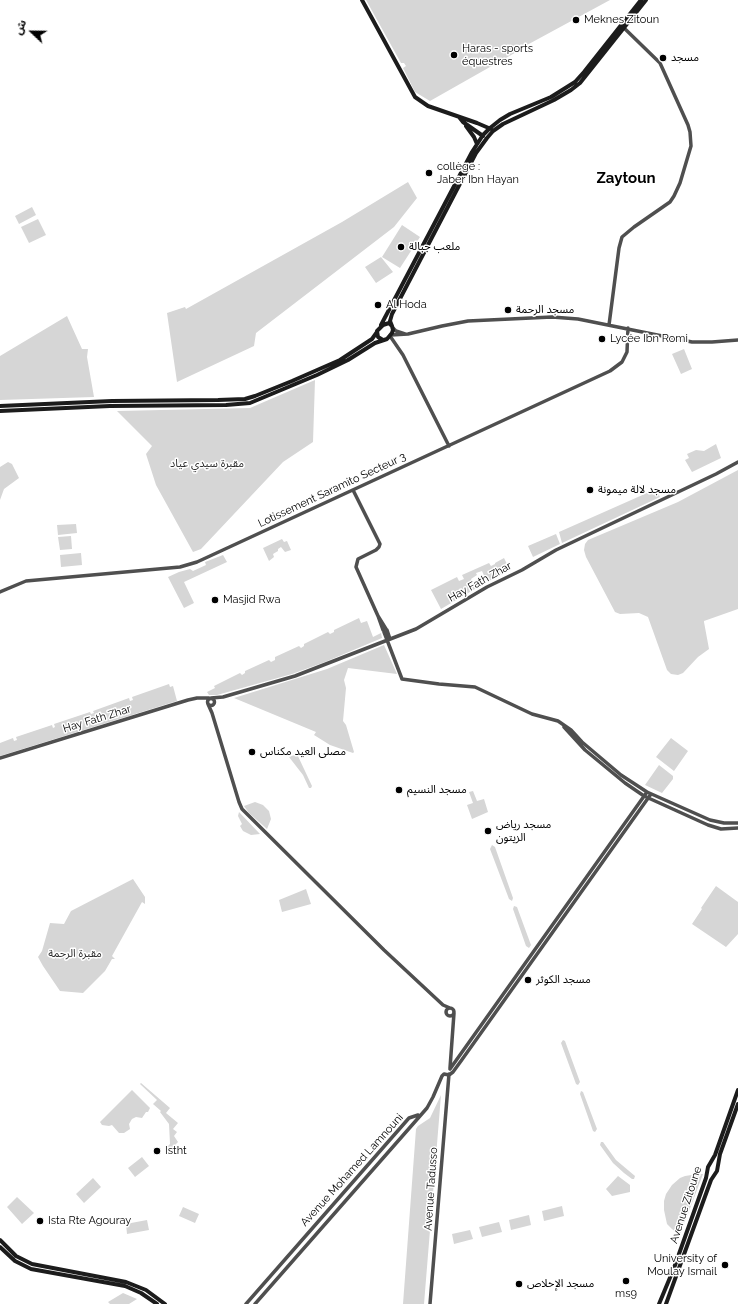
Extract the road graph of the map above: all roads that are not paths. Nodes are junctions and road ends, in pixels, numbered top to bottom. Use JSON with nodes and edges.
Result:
{"nodes":[{"id":1,"x":362,"y":0,"type":"edge"},
{"id":2,"x":641,"y":0,"type":"edge"},
{"id":3,"x":646,"y":0,"type":"edge"},
{"id":4,"x":622,"y":27,"type":"junction"},
{"id":5,"x":458,"y":117,"type":"junction"},
{"id":6,"x":463,"y":122,"type":"junction"},
{"id":7,"x":491,"y":129,"type":"junction"},
{"id":8,"x":485,"y":137,"type":"junction"},
{"id":9,"x":477,"y":144,"type":"junction"},
{"id":10,"x":609,"y":325,"type":"junction"},
{"id":11,"x":380,"y":327,"type":"junction"},
{"id":12,"x":392,"y":327,"type":"junction"},
{"id":13,"x":628,"y":328,"type":"junction"},
{"id":14,"x":377,"y":331,"type":"junction"},
{"id":15,"x":408,"y":334,"type":"junction"},
{"id":16,"x":403,"y":335,"type":"junction"},
{"id":17,"x":390,"y":336,"type":"junction"},
{"id":18,"x":384,"y":340,"type":"junction"},
{"id":19,"x":738,"y":340,"type":"edge"},
{"id":20,"x":398,"y":346,"type":"junction"},
{"id":21,"x":280,"y":389,"type":"junction"},
{"id":22,"x":218,"y":402,"type":"junction"},
{"id":23,"x":0,"y":406,"type":"edge"},
{"id":24,"x":0,"y":411,"type":"edge"},
{"id":25,"x":449,"y":446,"type":"junction"},
{"id":26,"x":738,"y":462,"type":"edge"},
{"id":27,"x":353,"y":490,"type":"junction"},
{"id":28,"x":0,"y":592,"type":"edge"},
{"id":29,"x":388,"y":640,"type":"junction"},
{"id":30,"x":223,"y":697,"type":"junction"},
{"id":31,"x":200,"y":698,"type":"junction"},
{"id":32,"x":210,"y":698,"type":"junction"},
{"id":33,"x":214,"y":703,"type":"junction"},
{"id":34,"x":208,"y":704,"type":"junction"},
{"id":35,"x":212,"y":712,"type":"junction"},
{"id":36,"x":562,"y":723,"type":"junction"},
{"id":37,"x":0,"y":758,"type":"edge"},
{"id":38,"x":646,"y":792,"type":"junction"},
{"id":39,"x":651,"y":794,"type":"junction"},
{"id":40,"x":644,"y":796,"type":"junction"},
{"id":41,"x":648,"y":798,"type":"junction"},
{"id":42,"x":738,"y":824,"type":"edge"},
{"id":43,"x":738,"y":828,"type":"edge"},
{"id":44,"x":443,"y":1005,"type":"junction"},
{"id":45,"x":450,"y":1008,"type":"junction"},
{"id":46,"x":446,"y":1012,"type":"junction"},
{"id":47,"x":454,"y":1013,"type":"junction"},
{"id":48,"x":449,"y":1016,"type":"junction"},
{"id":49,"x":454,"y":1023,"type":"junction"},
{"id":50,"x":450,"y":1069,"type":"junction"},
{"id":51,"x":449,"y":1075,"type":"junction"},
{"id":52,"x":738,"y":1090,"type":"edge"},
{"id":53,"x":738,"y":1104,"type":"edge"},
{"id":54,"x":419,"y":1115,"type":"junction"},
{"id":55,"x":710,"y":1164,"type":"junction"},
{"id":56,"x":717,"y":1167,"type":"junction"},
{"id":57,"x":708,"y":1170,"type":"junction"},
{"id":58,"x":715,"y":1173,"type":"junction"},
{"id":59,"x":0,"y":1240,"type":"edge"},
{"id":60,"x":0,"y":1247,"type":"edge"},
{"id":61,"x":135,"y":1284,"type":"junction"},
{"id":62,"x":133,"y":1289,"type":"junction"},
{"id":63,"x":157,"y":1304,"type":"edge"},
{"id":64,"x":165,"y":1304,"type":"edge"},
{"id":65,"x":246,"y":1304,"type":"edge"},
{"id":66,"x":255,"y":1304,"type":"edge"},
{"id":67,"x":430,"y":1304,"type":"edge"},
{"id":68,"x":659,"y":1304,"type":"edge"},
{"id":69,"x":666,"y":1304,"type":"edge"}],
"edges":[{"from":1,"to":5,"type":"main road"},
{"from":2,"to":4,"type":"main road"},
{"from":3,"to":4,"type":"main road"},
{"from":4,"to":7,"type":"main road"},
{"from":4,"to":10,"type":"street"},
{"from":5,"to":6,"type":"main road"},
{"from":5,"to":7,"type":"main road"},
{"from":6,"to":8,"type":"main road"},
{"from":6,"to":9,"type":"main road"},
{"from":7,"to":8,"type":"main road"},
{"from":8,"to":9,"type":"main road"},
{"from":8,"to":12,"type":"main road"},
{"from":9,"to":11,"type":"main road"},
{"from":10,"to":13,"type":"street"},
{"from":10,"to":15,"type":"street"},
{"from":11,"to":12,"type":"main road"},
{"from":11,"to":14,"type":"main road"},
{"from":12,"to":15,"type":"street"},
{"from":12,"to":17,"type":"main road"},
{"from":13,"to":19,"type":"street"},
{"from":13,"to":25,"type":"street","name":"Lotissement Saramito Secteur 3"},
{"from":14,"to":18,"type":"main road"},
{"from":14,"to":21,"type":"main road"},
{"from":15,"to":16,"type":"street"},
{"from":16,"to":17,"type":"street"},
{"from":16,"to":20,"type":"street"},
{"from":17,"to":18,"type":"main road"},
{"from":17,"to":20,"type":"street"},
{"from":18,"to":20,"type":"street"},
{"from":18,"to":21,"type":"main road"},
{"from":20,"to":25,"type":"street"},
{"from":21,"to":22,"type":"main road"},
{"from":22,"to":23,"type":"main road"},
{"from":22,"to":24,"type":"main road"},
{"from":25,"to":27,"type":"street","name":"Lotissement Saramito Secteur 3"},
{"from":26,"to":29,"type":"street","name":"Hay Fath Zhar"},
{"from":27,"to":28,"type":"street","name":"Lotissement Saramito Secteur 3"},
{"from":27,"to":29,"type":"street"},
{"from":29,"to":30,"type":"street","name":"Hay Fath Zhar"},
{"from":29,"to":36,"type":"street"},
{"from":30,"to":32,"type":"street","name":"Hay Fath Zhar"},
{"from":30,"to":33,"type":"street"},
{"from":31,"to":32,"type":"street","name":"Hay Fath Zhar"},
{"from":31,"to":34,"type":"street"},
{"from":31,"to":37,"type":"street","name":"Hay Fath Zhar"},
{"from":32,"to":33,"type":"street"},
{"from":32,"to":34,"type":"street"},
{"from":33,"to":34,"type":"street"},
{"from":33,"to":35,"type":"street"},
{"from":34,"to":35,"type":"street"},
{"from":35,"to":44,"type":"street"},
{"from":36,"to":38,"type":"street"},
{"from":36,"to":40,"type":"street"},
{"from":38,"to":39,"type":"street"},
{"from":38,"to":40,"type":"street"},
{"from":39,"to":41,"type":"street"},
{"from":39,"to":42,"type":"street"},
{"from":40,"to":41,"type":"street"},
{"from":40,"to":50,"type":"street"},
{"from":41,"to":43,"type":"street"},
{"from":41,"to":51,"type":"street"},
{"from":44,"to":45,"type":"street"},
{"from":44,"to":46,"type":"street"},
{"from":45,"to":46,"type":"street"},
{"from":45,"to":47,"type":"street"},
{"from":46,"to":48,"type":"street"},
{"from":47,"to":48,"type":"street"},
{"from":47,"to":49,"type":"street","name":"Avenue Tadusso"},
{"from":48,"to":49,"type":"street"},
{"from":49,"to":50,"type":"street","name":"Avenue Tadusso"},
{"from":50,"to":51,"type":"street","name":"Avenue Tadusso"},
{"from":51,"to":54,"type":"street"},
{"from":51,"to":67,"type":"street","name":"Avenue Tadusso"},
{"from":52,"to":55,"type":"main road","name":"Avenue Zitoune"},
{"from":53,"to":56,"type":"main road","name":"Avenue Zitoune"},
{"from":54,"to":65,"type":"street","name":"Avenue Mohamed Lamnouni"},
{"from":54,"to":66,"type":"street","name":"Avenue Mohamed Lamnouni"},
{"from":55,"to":56,"type":"main road"},
{"from":55,"to":57,"type":"main road","name":"Avenue Zitoune"},
{"from":56,"to":58,"type":"main road","name":"Avenue Zitoune"},
{"from":57,"to":58,"type":"main road"},
{"from":57,"to":68,"type":"main road","name":"Avenue Zitoune"},
{"from":58,"to":69,"type":"main road","name":"Avenue Zitoune"},
{"from":59,"to":61,"type":"main road"},
{"from":60,"to":62,"type":"main road"},
{"from":61,"to":62,"type":"main road"},
{"from":61,"to":64,"type":"main road"},
{"from":62,"to":63,"type":"main road"}]}
